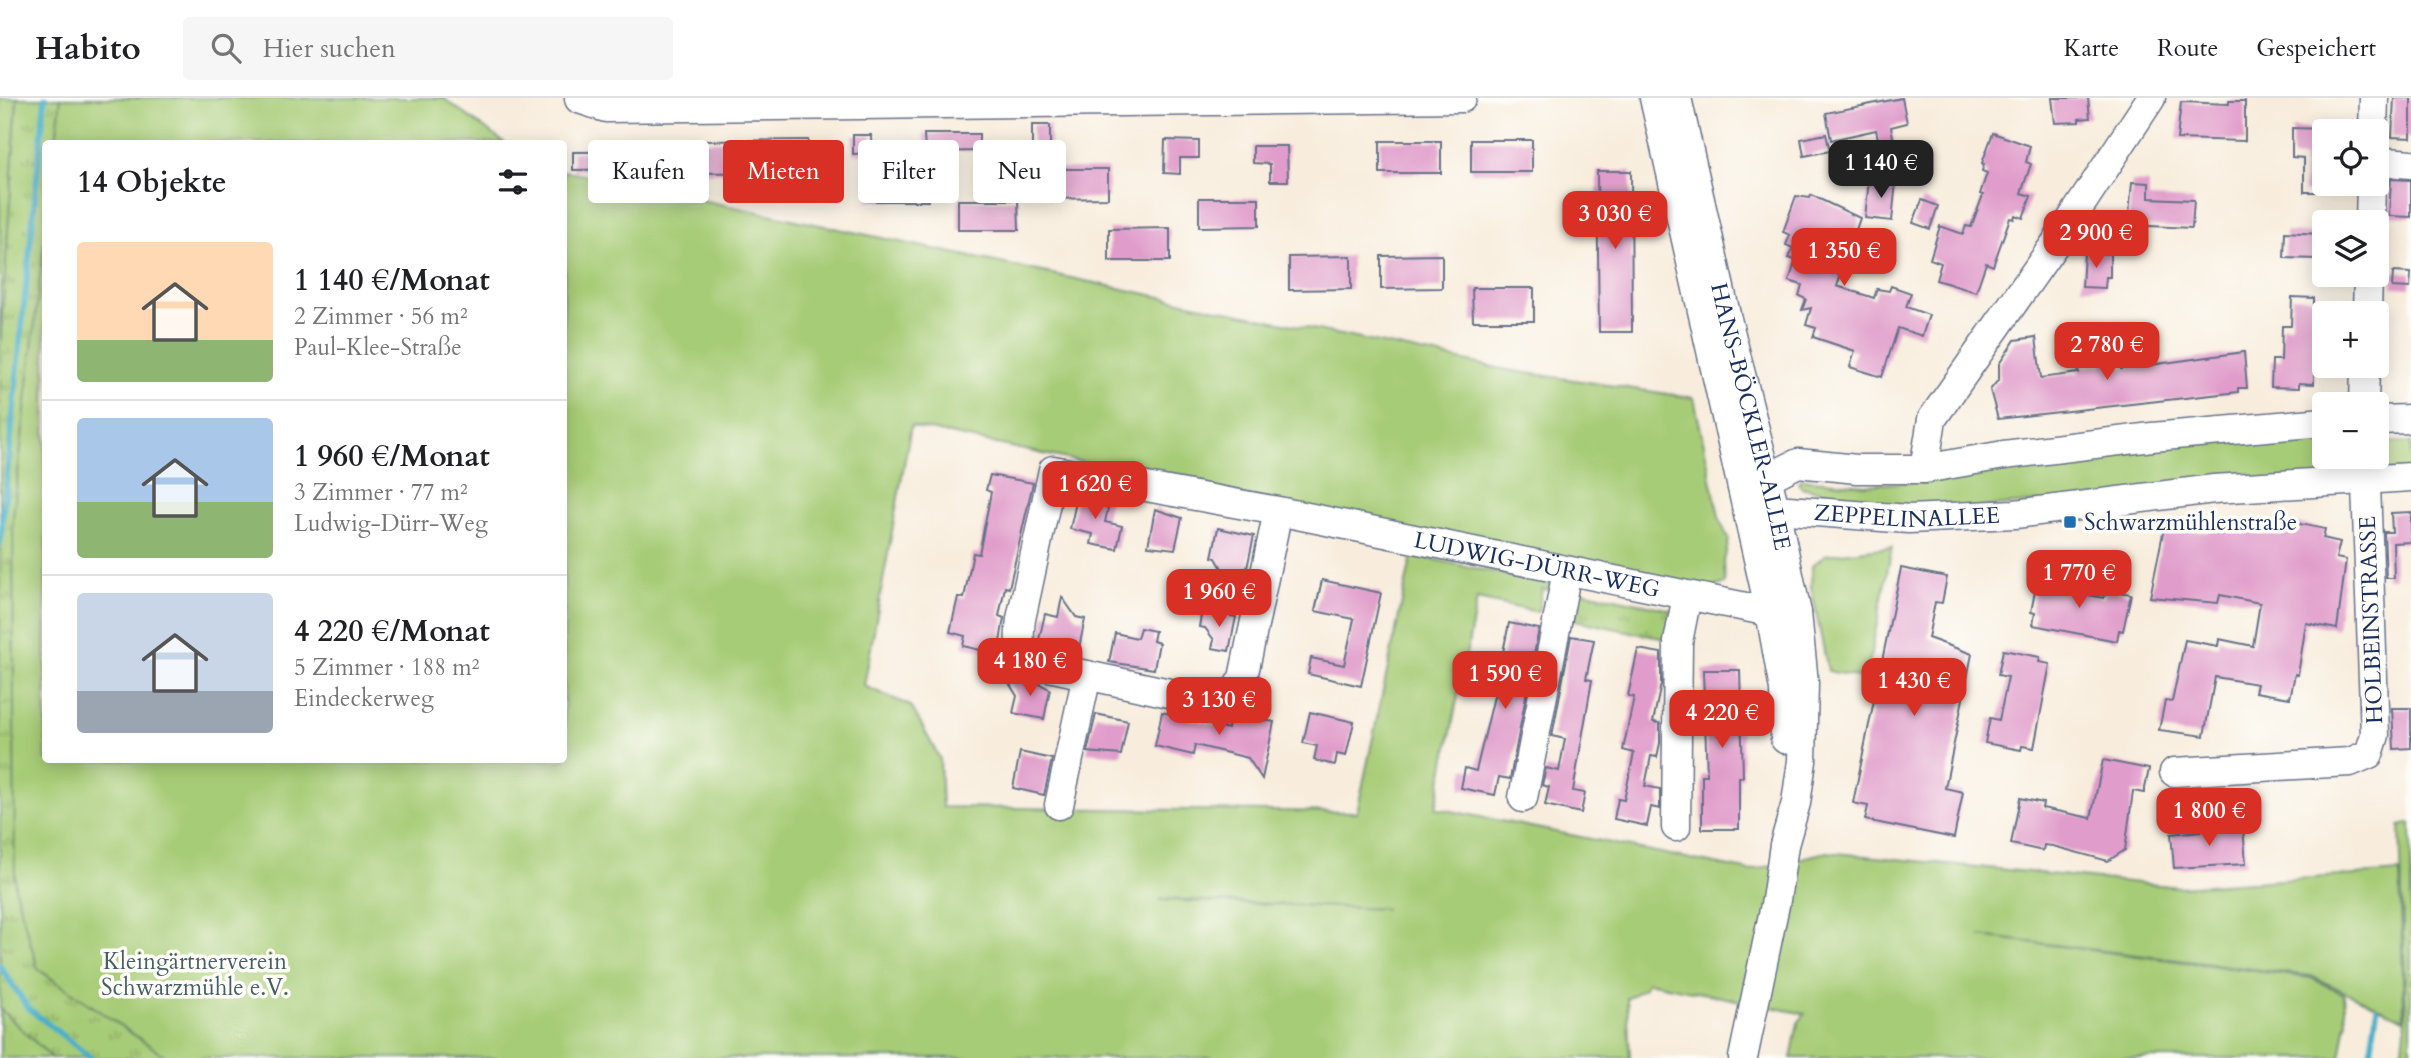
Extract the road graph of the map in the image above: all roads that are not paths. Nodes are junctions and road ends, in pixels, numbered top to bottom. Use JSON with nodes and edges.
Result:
{"nodes":[{"id":1,"x":1462,"y":98,"type":"edge"},
{"id":2,"x":1654,"y":98,"type":"edge"},
{"id":3,"x":1677,"y":98,"type":"edge"},
{"id":4,"x":2151,"y":98,"type":"edge"},
{"id":5,"x":2374,"y":98,"type":"edge"},
{"id":6,"x":579,"y":99,"type":"edge"},
{"id":7,"x":878,"y":101,"type":"edge"},
{"id":8,"x":2373,"y":119,"type":"edge"},
{"id":9,"x":2389,"y":162,"type":"edge"},
{"id":10,"x":2411,"y":164,"type":"edge"},
{"id":11,"x":2411,"y":419,"type":"edge"},
{"id":12,"x":2389,"y":420,"type":"edge"},
{"id":13,"x":2312,"y":423,"type":"edge"},
{"id":14,"x":1924,"y":469,"type":"junction"},
{"id":15,"x":2351,"y":469,"type":"edge"},
{"id":16,"x":2365,"y":469,"type":"edge"},
{"id":17,"x":2374,"y":469,"type":"edge"},
{"id":18,"x":1768,"y":476,"type":"junction"},
{"id":19,"x":2411,"y":477,"type":"edge"},
{"id":20,"x":1744,"y":492,"type":"junction"},
{"id":21,"x":1775,"y":509,"type":"junction"},
{"id":22,"x":1278,"y":511,"type":"junction"},
{"id":23,"x":1567,"y":571,"type":"junction"},
{"id":24,"x":1687,"y":596,"type":"junction"},
{"id":25,"x":1784,"y":613,"type":"junction"},
{"id":26,"x":1087,"y":676,"type":"junction"},
{"id":27,"x":2174,"y":772,"type":"dead end"},
{"id":28,"x":1523,"y":798,"type":"dead end"},
{"id":29,"x":1059,"y":805,"type":"dead end"},
{"id":30,"x":1676,"y":827,"type":"dead end"},
{"id":31,"x":1743,"y":1058,"type":"edge"}],
"edges":[{"from":1,"to":7,"type":"street"},
{"from":2,"to":20,"type":"street","name":"HANS-BÖCKLER-ALLEE"},
{"from":3,"to":18,"type":"street","name":"HANS-BÖCKLER-ALLEE"},
{"from":4,"to":14,"type":"street"},
{"from":5,"to":8,"type":"street"},
{"from":6,"to":7,"type":"street"},
{"from":9,"to":10,"type":"street"},
{"from":11,"to":12,"type":"street"},
{"from":13,"to":14,"type":"street","name":"ZEPPELINALLEE"},
{"from":14,"to":18,"type":"street","name":"ZEPPELINALLEE"},
{"from":15,"to":21,"type":"street","name":"ZEPPELINALLEE"},
{"from":16,"to":27,"type":"street","name":"HOLBEINSTRASSE"},
{"from":17,"to":19,"type":"street","name":"ZEPPELINALLEE"},
{"from":18,"to":20,"type":"street","name":"ZEPPELINALLEE"},
{"from":18,"to":21,"type":"street","name":"HANS-BÖCKLER-ALLEE"},
{"from":20,"to":21,"type":"street","name":"ZEPPELINALLEE"},
{"from":20,"to":25,"type":"street","name":"HANS-BÖCKLER-ALLEE"},
{"from":21,"to":25,"type":"street","name":"HANS-BÖCKLER-ALLEE"},
{"from":22,"to":23,"type":"street","name":"LUDWIG-DÜRR-WEG"},
{"from":22,"to":26,"type":"street","name":"LUDWIG-DÜRR-WEG"},
{"from":22,"to":26,"type":"street","name":"LUDWIG-DÜRR-WEG"},
{"from":23,"to":24,"type":"street","name":"LUDWIG-DÜRR-WEG"},
{"from":23,"to":28,"type":"street"},
{"from":24,"to":25,"type":"street","name":"LUDWIG-DÜRR-WEG"},
{"from":24,"to":30,"type":"street"},
{"from":25,"to":31,"type":"street"},
{"from":26,"to":29,"type":"street"}]}
